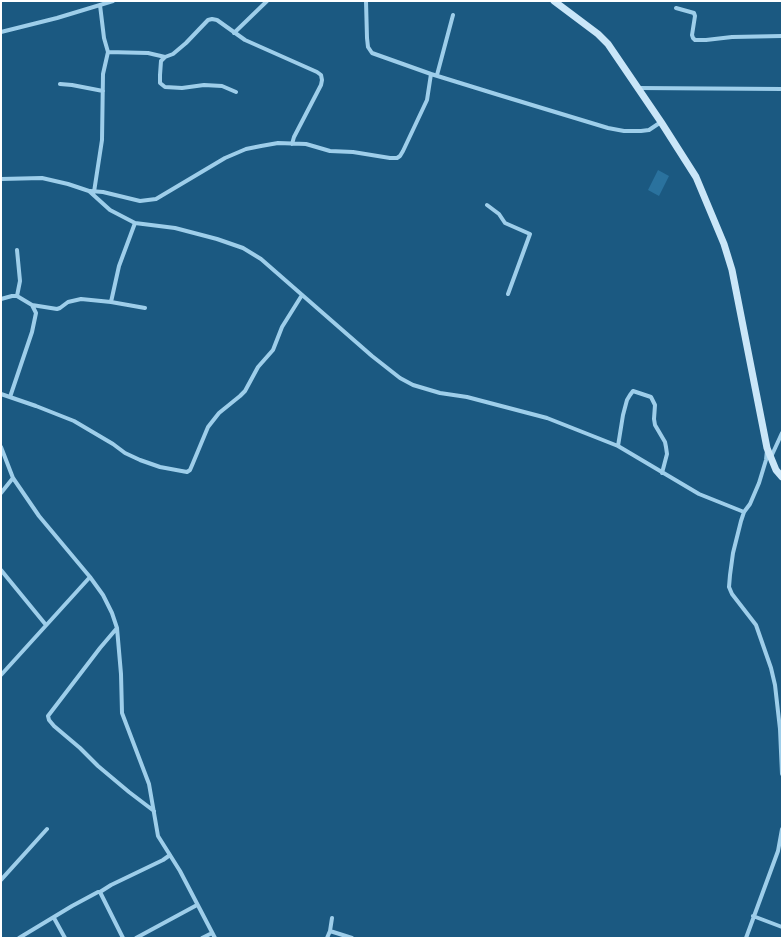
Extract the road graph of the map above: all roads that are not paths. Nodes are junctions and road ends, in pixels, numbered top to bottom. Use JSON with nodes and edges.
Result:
{"nodes":[{"id":1,"x":113,"y":1,"type":"edge"},
{"id":2,"x":267,"y":1,"type":"edge"},
{"id":3,"x":366,"y":1,"type":"edge"},
{"id":4,"x":554,"y":1,"type":"edge"},
{"id":5,"x":100,"y":5,"type":"junction"},
{"id":6,"x":676,"y":8,"type":"dead end"},
{"id":7,"x":453,"y":15,"type":"dead end"},
{"id":8,"x":1,"y":32,"type":"edge"},
{"id":9,"x":234,"y":33,"type":"junction"},
{"id":10,"x":782,"y":36,"type":"edge"},
{"id":11,"x":108,"y":52,"type":"junction"},
{"id":12,"x":165,"y":56,"type":"junction"},
{"id":13,"x":431,"y":74,"type":"junction"},
{"id":14,"x":437,"y":75,"type":"junction"},
{"id":15,"x":60,"y":84,"type":"dead end"},
{"id":16,"x":638,"y":88,"type":"junction"},
{"id":17,"x":782,"y":89,"type":"edge"},
{"id":18,"x":103,"y":91,"type":"junction"},
{"id":19,"x":236,"y":92,"type":"dead end"},
{"id":20,"x":661,"y":122,"type":"junction"},
{"id":21,"x":292,"y":144,"type":"junction"},
{"id":22,"x":1,"y":179,"type":"edge"},
{"id":23,"x":89,"y":191,"type":"junction"},
{"id":24,"x":94,"y":192,"type":"junction"},
{"id":25,"x":487,"y":205,"type":"dead end"},
{"id":26,"x":135,"y":223,"type":"junction"},
{"id":27,"x":18,"y":250,"type":"dead end"},
{"id":28,"x":508,"y":294,"type":"dead end"},
{"id":29,"x":302,"y":295,"type":"junction"},
{"id":30,"x":17,"y":296,"type":"junction"},
{"id":31,"x":1,"y":299,"type":"edge"},
{"id":32,"x":111,"y":302,"type":"junction"},
{"id":33,"x":32,"y":305,"type":"junction"},
{"id":34,"x":145,"y":308,"type":"dead end"},
{"id":35,"x":1,"y":394,"type":"edge"},
{"id":36,"x":10,"y":397,"type":"junction"},
{"id":37,"x":782,"y":433,"type":"edge"},
{"id":38,"x":618,"y":446,"type":"junction"},
{"id":39,"x":1,"y":448,"type":"edge"},
{"id":40,"x":767,"y":448,"type":"junction"},
{"id":41,"x":771,"y":457,"type":"junction"},
{"id":42,"x":662,"y":473,"type":"junction"},
{"id":43,"x":782,"y":477,"type":"edge"},
{"id":44,"x":13,"y":478,"type":"junction"},
{"id":45,"x":1,"y":493,"type":"edge"},
{"id":46,"x":744,"y":512,"type":"junction"},
{"id":47,"x":1,"y":570,"type":"edge"},
{"id":48,"x":90,"y":577,"type":"junction"},
{"id":49,"x":46,"y":625,"type":"junction"},
{"id":50,"x":117,"y":628,"type":"junction"},
{"id":51,"x":1,"y":675,"type":"edge"},
{"id":52,"x":782,"y":774,"type":"edge"},
{"id":53,"x":154,"y":811,"type":"junction"},
{"id":54,"x":782,"y":828,"type":"edge"},
{"id":55,"x":47,"y":829,"type":"dead end"},
{"id":56,"x":170,"y":854,"type":"junction"},
{"id":57,"x":1,"y":880,"type":"edge"},
{"id":58,"x":100,"y":892,"type":"junction"},
{"id":59,"x":197,"y":905,"type":"junction"},
{"id":60,"x":753,"y":916,"type":"junction"},
{"id":61,"x":54,"y":918,"type":"junction"},
{"id":62,"x":332,"y":918,"type":"dead end"},
{"id":63,"x":782,"y":927,"type":"edge"},
{"id":64,"x":330,"y":931,"type":"junction"},
{"id":65,"x":212,"y":933,"type":"junction"},
{"id":66,"x":19,"y":938,"type":"edge"},
{"id":67,"x":65,"y":938,"type":"edge"},
{"id":68,"x":123,"y":938,"type":"edge"},
{"id":69,"x":136,"y":938,"type":"edge"},
{"id":70,"x":202,"y":938,"type":"edge"},
{"id":71,"x":215,"y":938,"type":"edge"},
{"id":72,"x":327,"y":938,"type":"edge"},
{"id":73,"x":352,"y":938,"type":"edge"},
{"id":74,"x":746,"y":938,"type":"edge"}],
"edges":[{"from":1,"to":5,"type":"street"},
{"from":2,"to":9,"type":"street"},
{"from":3,"to":13,"type":"street"},
{"from":4,"to":16,"type":"street"},
{"from":5,"to":8,"type":"street"},
{"from":5,"to":11,"type":"street"},
{"from":6,"to":10,"type":"street"},
{"from":7,"to":14,"type":"street"},
{"from":9,"to":12,"type":"street"},
{"from":9,"to":21,"type":"street"},
{"from":11,"to":12,"type":"street"},
{"from":11,"to":18,"type":"street"},
{"from":12,"to":19,"type":"street"},
{"from":13,"to":14,"type":"street"},
{"from":13,"to":21,"type":"street"},
{"from":14,"to":20,"type":"street"},
{"from":15,"to":18,"type":"street"},
{"from":16,"to":17,"type":"street"},
{"from":16,"to":20,"type":"street"},
{"from":18,"to":24,"type":"street"},
{"from":20,"to":40,"type":"street"},
{"from":21,"to":24,"type":"street"},
{"from":22,"to":23,"type":"street"},
{"from":23,"to":24,"type":"street"},
{"from":23,"to":26,"type":"street"},
{"from":25,"to":28,"type":"street"},
{"from":26,"to":29,"type":"street"},
{"from":26,"to":32,"type":"street"},
{"from":27,"to":30,"type":"street"},
{"from":29,"to":36,"type":"street"},
{"from":29,"to":38,"type":"street"},
{"from":30,"to":31,"type":"street"},
{"from":30,"to":33,"type":"street"},
{"from":32,"to":33,"type":"street"},
{"from":32,"to":34,"type":"street"},
{"from":33,"to":36,"type":"street"},
{"from":35,"to":36,"type":"street"},
{"from":37,"to":41,"type":"street"},
{"from":38,"to":42,"type":"street"},
{"from":38,"to":42,"type":"street"},
{"from":39,"to":44,"type":"street"},
{"from":40,"to":41,"type":"street"},
{"from":40,"to":46,"type":"street"},
{"from":41,"to":43,"type":"street"},
{"from":42,"to":46,"type":"street"},
{"from":44,"to":45,"type":"street"},
{"from":44,"to":48,"type":"street"},
{"from":46,"to":52,"type":"street"},
{"from":47,"to":49,"type":"street"},
{"from":48,"to":49,"type":"street"},
{"from":48,"to":50,"type":"street"},
{"from":49,"to":51,"type":"street"},
{"from":50,"to":53,"type":"street"},
{"from":50,"to":53,"type":"street"},
{"from":53,"to":56,"type":"street"},
{"from":54,"to":60,"type":"street"},
{"from":55,"to":57,"type":"street"},
{"from":56,"to":58,"type":"street"},
{"from":56,"to":59,"type":"street"},
{"from":58,"to":61,"type":"street"},
{"from":58,"to":68,"type":"street"},
{"from":59,"to":65,"type":"street"},
{"from":59,"to":69,"type":"street"},
{"from":60,"to":63,"type":"street"},
{"from":60,"to":74,"type":"street"},
{"from":61,"to":66,"type":"street"},
{"from":61,"to":67,"type":"street"},
{"from":62,"to":64,"type":"street"},
{"from":64,"to":72,"type":"street"},
{"from":64,"to":73,"type":"street"},
{"from":65,"to":70,"type":"street"},
{"from":65,"to":71,"type":"street"}]}
